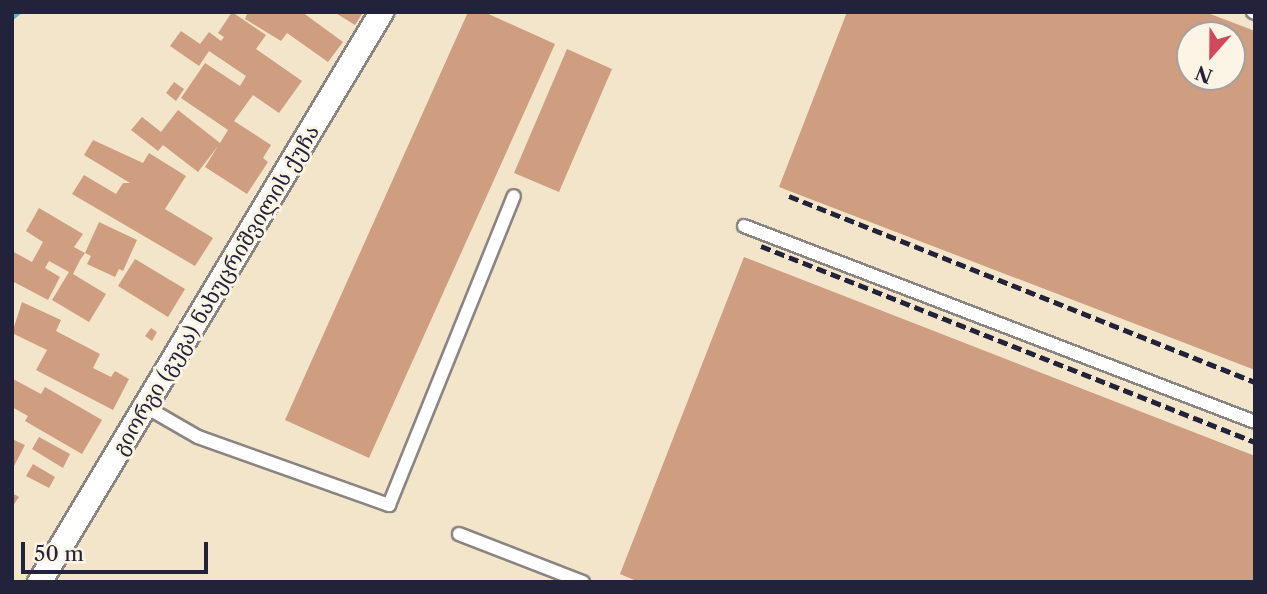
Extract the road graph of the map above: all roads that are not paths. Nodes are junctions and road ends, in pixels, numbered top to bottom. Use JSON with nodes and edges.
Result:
{"nodes":[{"id":1,"x":382,"y":12,"type":"edge"},
{"id":2,"x":514,"y":196,"type":"dead end"},
{"id":3,"x":744,"y":226,"type":"dead end"},
{"id":4,"x":146,"y":407,"type":"junction"},
{"id":5,"x":1255,"y":422,"type":"edge"},
{"id":6,"x":458,"y":534,"type":"dead end"},
{"id":7,"x":45,"y":577,"type":"edge"},
{"id":8,"x":583,"y":582,"type":"edge"}],
"edges":[{"from":1,"to":4,"type":"street","name":"გიორგი (გუგა) ნახუცრიშვილის ქუჩა"},
{"from":2,"to":4,"type":"lane"},
{"from":3,"to":5,"type":"lane"},
{"from":4,"to":7,"type":"street","name":"გიორგი (გუგა) ნახუცრიშვილის ქუჩა"},
{"from":6,"to":8,"type":"lane"}]}
